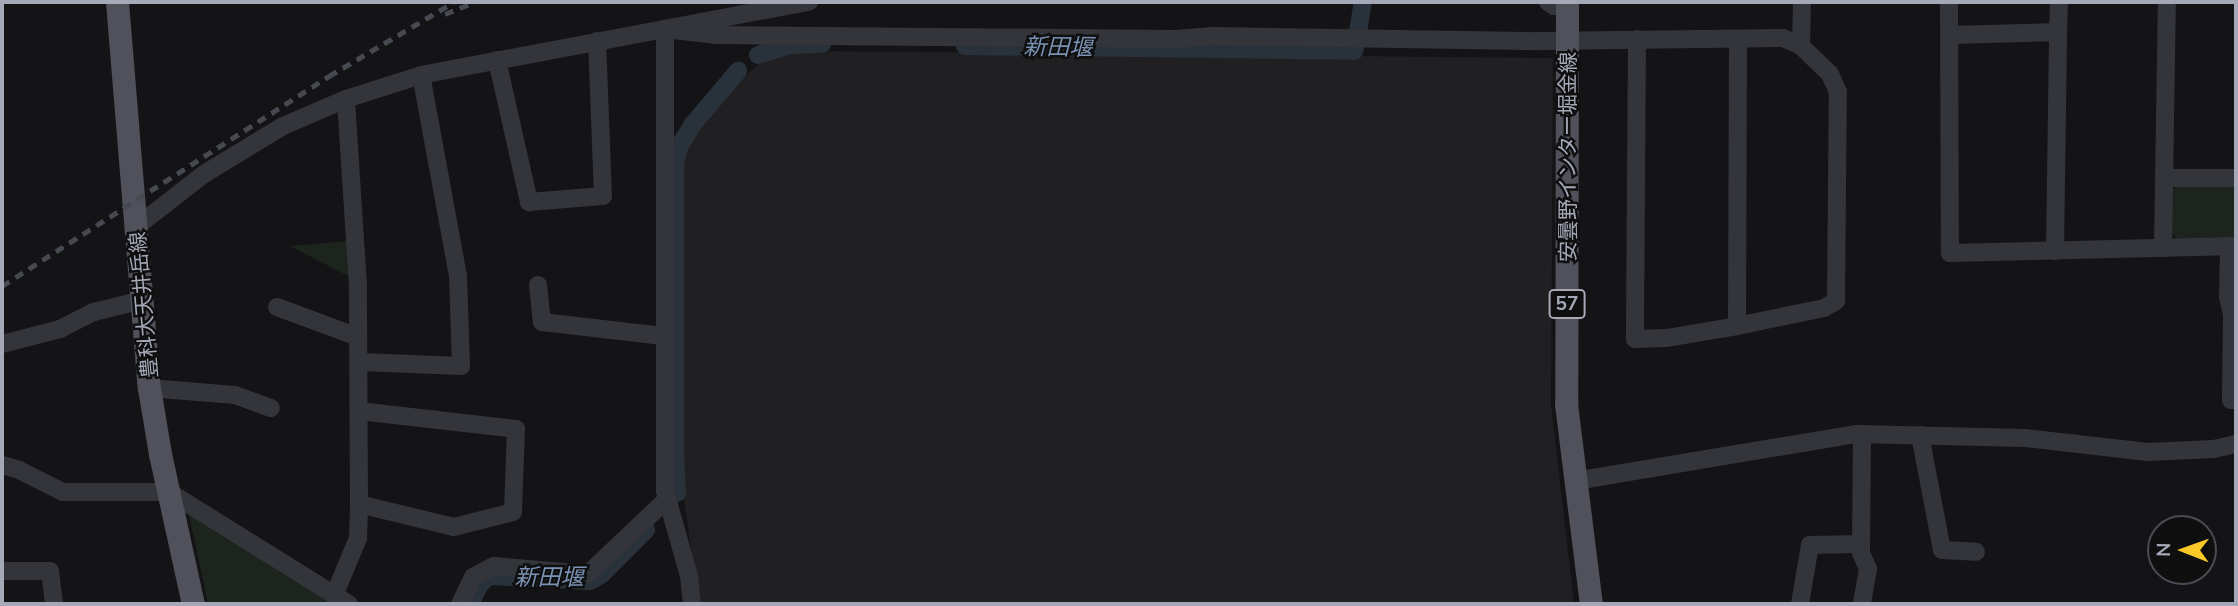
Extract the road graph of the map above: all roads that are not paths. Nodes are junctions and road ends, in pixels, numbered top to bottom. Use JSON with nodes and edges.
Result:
{"nodes":[{"id":1,"x":117,"y":2,"type":"edge"},
{"id":2,"x":809,"y":2,"type":"edge"},
{"id":3,"x":1802,"y":2,"type":"edge"},
{"id":4,"x":1949,"y":2,"type":"edge"},
{"id":5,"x":2059,"y":2,"type":"edge"},
{"id":6,"x":2167,"y":2,"type":"edge"},
{"id":7,"x":1561,"y":4,"type":"edge"},
{"id":8,"x":665,"y":29,"type":"junction"},
{"id":9,"x":2058,"y":32,"type":"junction"},
{"id":10,"x":1950,"y":35,"type":"junction"},
{"id":11,"x":1568,"y":39,"type":"junction"},
{"id":12,"x":1637,"y":39,"type":"junction"},
{"id":13,"x":1738,"y":39,"type":"junction"},
{"id":14,"x":597,"y":41,"type":"junction"},
{"id":15,"x":1801,"y":46,"type":"junction"},
{"id":16,"x":498,"y":60,"type":"junction"},
{"id":17,"x":421,"y":75,"type":"junction"},
{"id":18,"x":346,"y":99,"type":"junction"},
{"id":19,"x":2165,"y":178,"type":"junction"},
{"id":20,"x":2236,"y":178,"type":"edge"},
{"id":21,"x":136,"y":227,"type":"junction"},
{"id":22,"x":2232,"y":246,"type":"edge"},
{"id":23,"x":2163,"y":248,"type":"junction"},
{"id":24,"x":2055,"y":251,"type":"junction"},
{"id":25,"x":538,"y":285,"type":"dead end"},
{"id":26,"x":142,"y":300,"type":"junction"},
{"id":27,"x":277,"y":307,"type":"dead end"},
{"id":28,"x":1737,"y":326,"type":"junction"},
{"id":29,"x":663,"y":335,"type":"junction"},
{"id":30,"x":358,"y":337,"type":"junction"},
{"id":31,"x":2,"y":344,"type":"edge"},
{"id":32,"x":360,"y":362,"type":"junction"},
{"id":33,"x":149,"y":388,"type":"junction"},
{"id":34,"x":2236,"y":400,"type":"edge"},
{"id":35,"x":271,"y":408,"type":"dead end"},
{"id":36,"x":359,"y":411,"type":"junction"},
{"id":37,"x":1862,"y":434,"type":"junction"},
{"id":38,"x":1920,"y":435,"type":"junction"},
{"id":39,"x":2236,"y":444,"type":"edge"},
{"id":40,"x":2,"y":465,"type":"edge"},
{"id":41,"x":1575,"y":481,"type":"junction"},
{"id":42,"x":169,"y":492,"type":"junction"},
{"id":43,"x":666,"y":500,"type":"junction"},
{"id":44,"x":359,"y":504,"type":"junction"},
{"id":45,"x":1861,"y":544,"type":"junction"},
{"id":46,"x":1976,"y":552,"type":"dead end"},
{"id":47,"x":2,"y":571,"type":"edge"},
{"id":48,"x":341,"y":600,"type":"edge"},
{"id":49,"x":54,"y":604,"type":"edge"},
{"id":50,"x":193,"y":604,"type":"edge"},
{"id":51,"x":460,"y":604,"type":"edge"},
{"id":52,"x":692,"y":604,"type":"edge"},
{"id":53,"x":1591,"y":604,"type":"edge"},
{"id":54,"x":1800,"y":604,"type":"edge"},
{"id":55,"x":1862,"y":604,"type":"edge"}],
"edges":[{"from":1,"to":21,"type":"main road","name":"豊科大天井岳線"},
{"from":2,"to":8,"type":"street"},
{"from":3,"to":15,"type":"street"},
{"from":4,"to":10,"type":"street"},
{"from":5,"to":9,"type":"street"},
{"from":6,"to":19,"type":"street"},
{"from":7,"to":11,"type":"main road","name":"安曇野インター堀金線","number":"57"},
{"from":8,"to":11,"type":"street"},
{"from":8,"to":14,"type":"street"},
{"from":8,"to":29,"type":"street"},
{"from":9,"to":10,"type":"street"},
{"from":9,"to":24,"type":"street"},
{"from":10,"to":24,"type":"street"},
{"from":11,"to":12,"type":"street"},
{"from":11,"to":41,"type":"main road","name":"安曇野インター堀金線","number":"57"},
{"from":12,"to":13,"type":"street"},
{"from":12,"to":28,"type":"street"},
{"from":13,"to":15,"type":"street"},
{"from":13,"to":28,"type":"street"},
{"from":14,"to":16,"type":"street"},
{"from":14,"to":16,"type":"street"},
{"from":15,"to":28,"type":"street"},
{"from":16,"to":17,"type":"street"},
{"from":17,"to":18,"type":"street"},
{"from":17,"to":32,"type":"street"},
{"from":18,"to":21,"type":"street"},
{"from":18,"to":30,"type":"street"},
{"from":19,"to":20,"type":"street"},
{"from":19,"to":23,"type":"street"},
{"from":21,"to":26,"type":"main road","name":"豊科大天井岳線"},
{"from":22,"to":23,"type":"street"},
{"from":22,"to":34,"type":"street"},
{"from":23,"to":24,"type":"street"},
{"from":25,"to":29,"type":"street"},
{"from":26,"to":31,"type":"street"},
{"from":26,"to":33,"type":"main road","name":"豊科大天井岳線"},
{"from":27,"to":30,"type":"street"},
{"from":29,"to":43,"type":"street"},
{"from":30,"to":32,"type":"street"},
{"from":32,"to":36,"type":"street"},
{"from":33,"to":35,"type":"street"},
{"from":33,"to":42,"type":"main road","name":"豊科大天井岳線"},
{"from":36,"to":44,"type":"street"},
{"from":36,"to":44,"type":"street"},
{"from":37,"to":38,"type":"street"},
{"from":37,"to":41,"type":"street"},
{"from":37,"to":45,"type":"street"},
{"from":38,"to":39,"type":"street"},
{"from":38,"to":46,"type":"street"},
{"from":40,"to":42,"type":"street"},
{"from":41,"to":53,"type":"main road","name":"安曇野インター堀金線","number":"57"},
{"from":42,"to":48,"type":"street"},
{"from":42,"to":50,"type":"main road","name":"豊科大天井岳線"},
{"from":43,"to":51,"type":"street"},
{"from":43,"to":52,"type":"street"},
{"from":44,"to":48,"type":"street"},
{"from":45,"to":54,"type":"street"},
{"from":45,"to":55,"type":"street"},
{"from":47,"to":49,"type":"street"}]}
